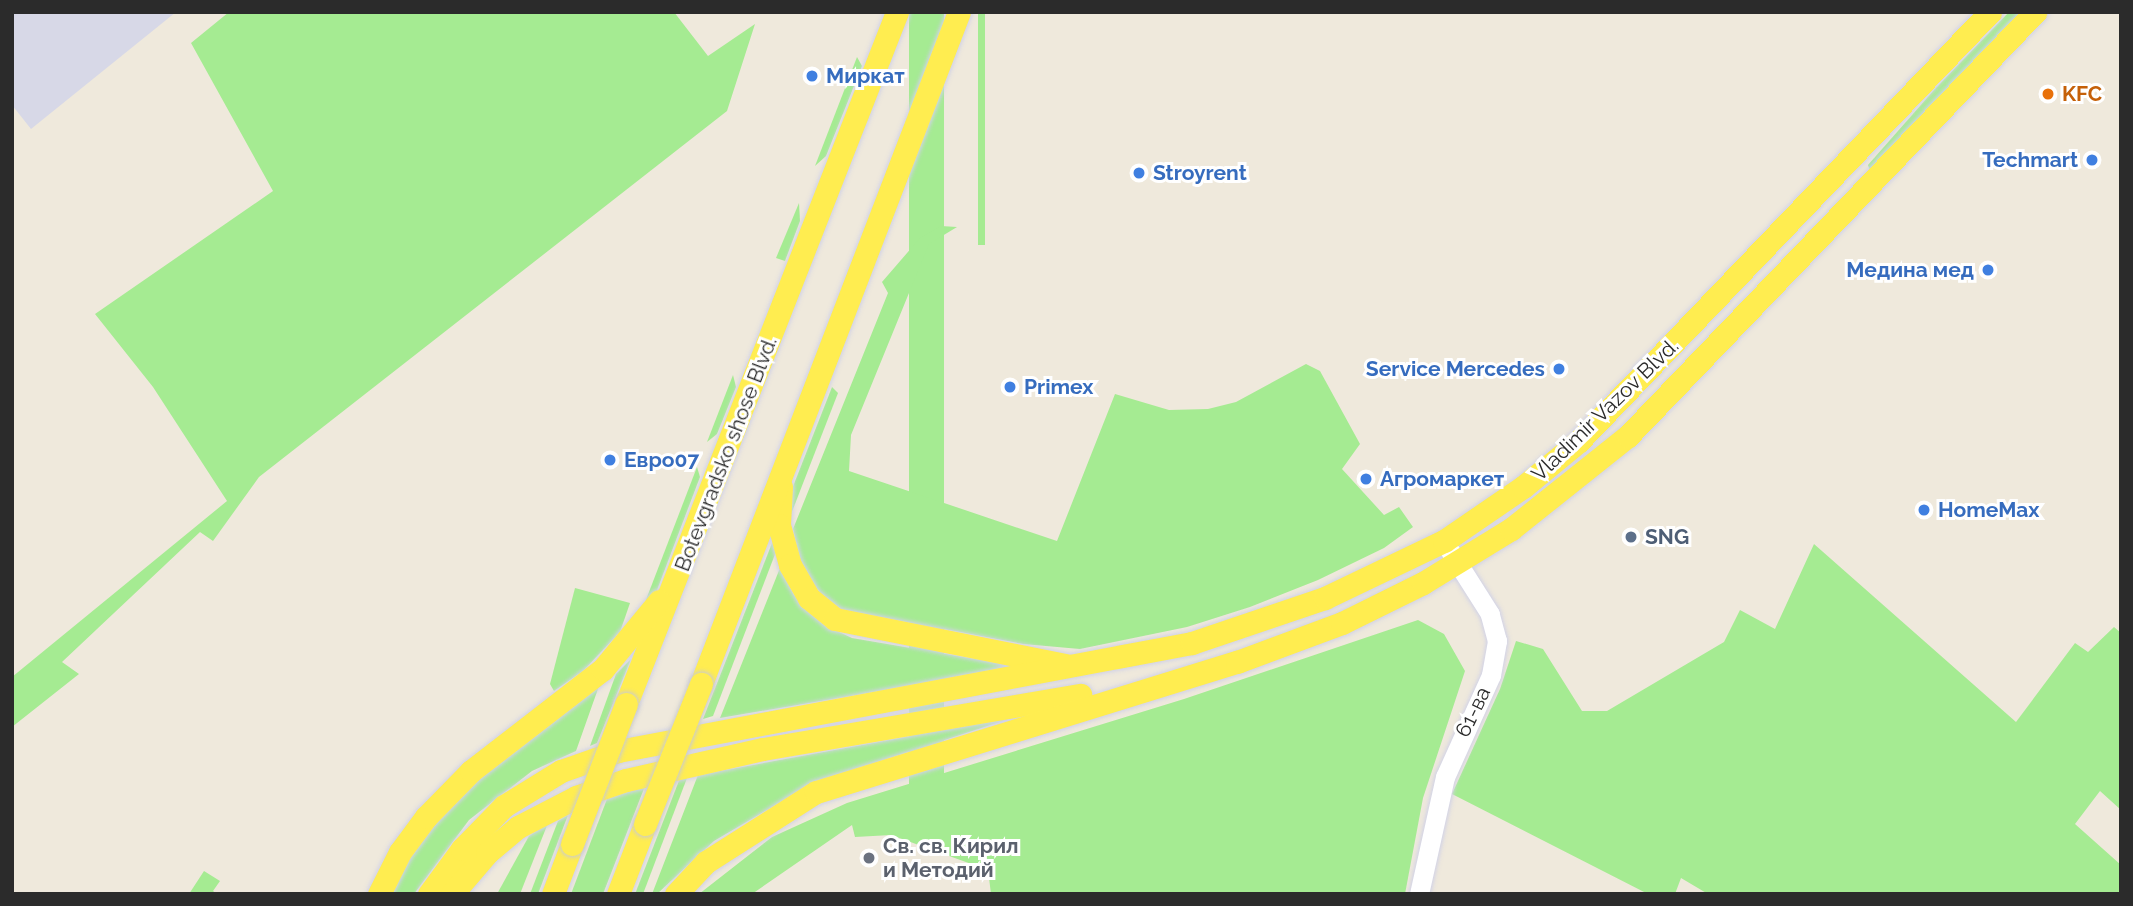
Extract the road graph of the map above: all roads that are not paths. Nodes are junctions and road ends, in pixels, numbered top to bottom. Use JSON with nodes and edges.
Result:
{"nodes":[{"id":1,"x":897,"y":12,"type":"edge"},
{"id":2,"x":959,"y":12,"type":"edge"},
{"id":3,"x":1990,"y":12,"type":"edge"},
{"id":4,"x":2035,"y":12,"type":"edge"},
{"id":5,"x":781,"y":466,"type":"junction"},
{"id":6,"x":1444,"y":541,"type":"junction"},
{"id":7,"x":1457,"y":562,"type":"junction"},
{"id":8,"x":681,"y":570,"type":"junction"},
{"id":9,"x":1078,"y":667,"type":"junction"},
{"id":10,"x":1163,"y":681,"type":"junction"},
{"id":11,"x":379,"y":894,"type":"edge"},
{"id":12,"x":429,"y":894,"type":"edge"},
{"id":13,"x":452,"y":894,"type":"edge"},
{"id":14,"x":553,"y":894,"type":"edge"},
{"id":15,"x":618,"y":894,"type":"edge"},
{"id":16,"x":676,"y":894,"type":"edge"},
{"id":17,"x":1419,"y":894,"type":"edge"}],
"edges":[{"from":1,"to":8,"type":"main road","name":"Botevgradsko shose Blvd."},
{"from":2,"to":5,"type":"main road"},
{"from":3,"to":6,"type":"main road","name":"Vladimir Vazov Blvd."},
{"from":4,"to":7,"type":"main road","name":"Vladimir Vazov Blvd."},
{"from":5,"to":9,"type":"main road"},
{"from":5,"to":15,"type":"main road","bridge":true},
{"from":6,"to":7,"type":"street","name":"61-ва"},
{"from":6,"to":9,"type":"main road","name":"Vladimir Vazov Blvd."},
{"from":7,"to":10,"type":"main road","name":"Vladimir Vazov Blvd."},
{"from":7,"to":17,"type":"street","name":"61-ва"},
{"from":8,"to":11,"type":"main road"},
{"from":8,"to":14,"type":"main road","name":"Botevgradsko shose Blvd.","bridge":true},
{"from":9,"to":12,"type":"main road","name":"Vladimir Vazov Blvd."},
{"from":10,"to":13,"type":"main road"},
{"from":10,"to":16,"type":"main road"}]}
